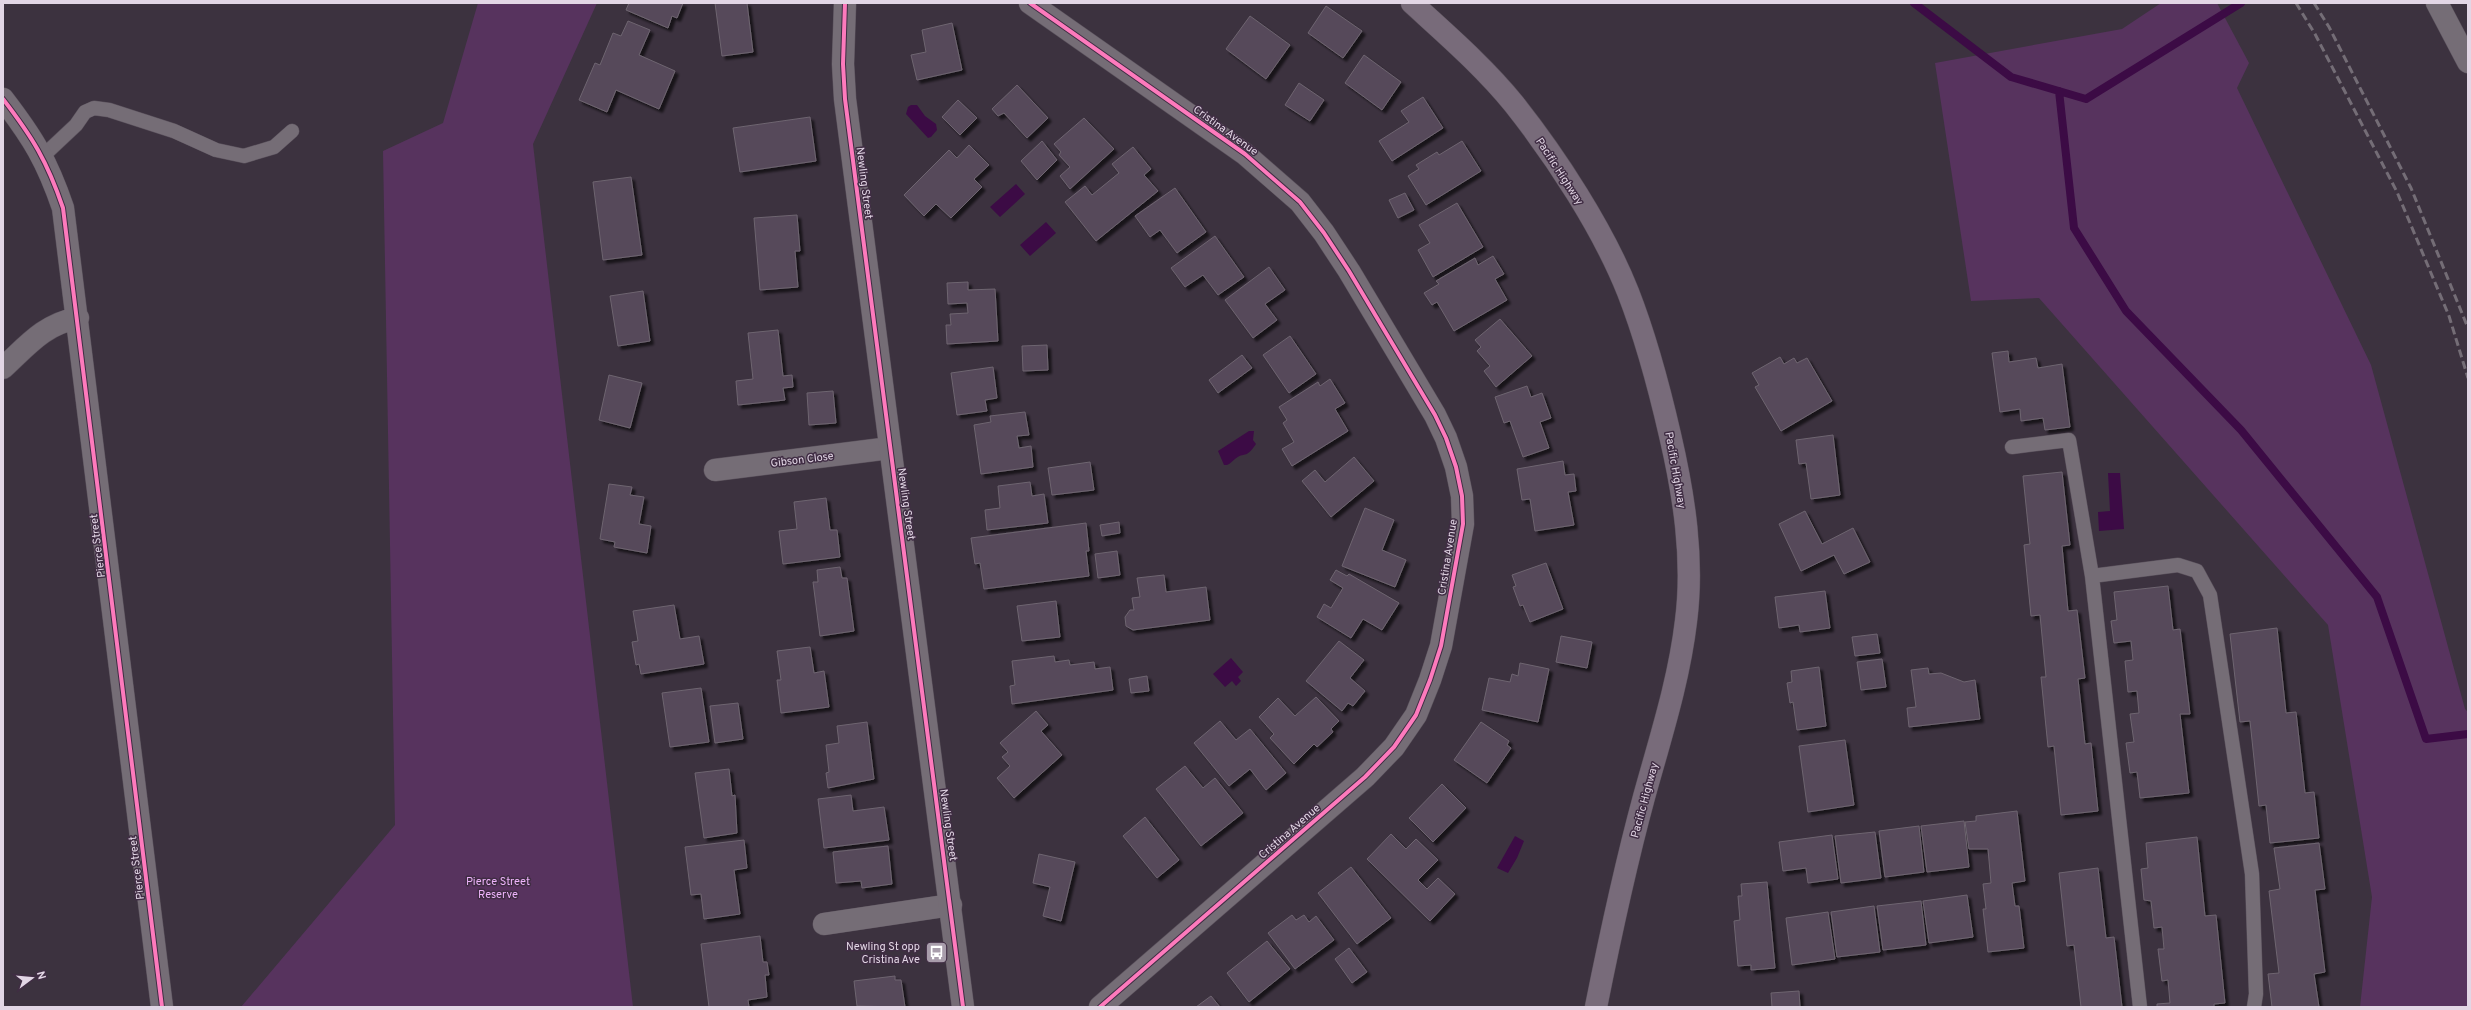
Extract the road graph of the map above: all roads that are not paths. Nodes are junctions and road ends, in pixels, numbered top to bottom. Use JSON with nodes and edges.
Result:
{"nodes":[{"id":1,"x":845,"y":3,"type":"edge"},
{"id":2,"x":1030,"y":3,"type":"edge"},
{"id":3,"x":1412,"y":3,"type":"edge"},
{"id":4,"x":2437,"y":3,"type":"edge"},
{"id":5,"x":2468,"y":62,"type":"edge"},
{"id":6,"x":3,"y":99,"type":"edge"},
{"id":7,"x":292,"y":131,"type":"dead end"},
{"id":8,"x":43,"y":156,"type":"junction"},
{"id":9,"x":78,"y":318,"type":"junction"},
{"id":10,"x":3,"y":368,"type":"edge"},
{"id":11,"x":2012,"y":447,"type":"dead end"},
{"id":12,"x":890,"y":448,"type":"junction"},
{"id":13,"x":715,"y":470,"type":"dead end"},
{"id":14,"x":2092,"y":576,"type":"junction"},
{"id":15,"x":951,"y":905,"type":"junction"},
{"id":16,"x":824,"y":924,"type":"dead end"},
{"id":17,"x":162,"y":1007,"type":"edge"},
{"id":18,"x":964,"y":1007,"type":"edge"},
{"id":19,"x":1100,"y":1007,"type":"edge"},
{"id":20,"x":1596,"y":1007,"type":"edge"},
{"id":21,"x":2140,"y":1007,"type":"edge"},
{"id":22,"x":2254,"y":1007,"type":"edge"}],
"edges":[{"from":1,"to":12,"type":"street","name":"Newling Street"},
{"from":2,"to":19,"type":"street","name":"Cristina Avenue"},
{"from":3,"to":20,"type":"main road","name":"Pacific Highway"},
{"from":4,"to":5,"type":"street"},
{"from":6,"to":8,"type":"street","name":"Pierce Street"},
{"from":7,"to":8,"type":"lane"},
{"from":8,"to":9,"type":"street","name":"Pierce Street"},
{"from":9,"to":10,"type":"street"},
{"from":9,"to":17,"type":"street","name":"Pierce Street"},
{"from":11,"to":14,"type":"lane"},
{"from":12,"to":13,"type":"street","name":"Gibson Close"},
{"from":12,"to":15,"type":"street","name":"Newling Street"},
{"from":14,"to":21,"type":"lane"},
{"from":14,"to":22,"type":"lane"},
{"from":15,"to":16,"type":"street"},
{"from":15,"to":18,"type":"street","name":"Newling Street"}]}
